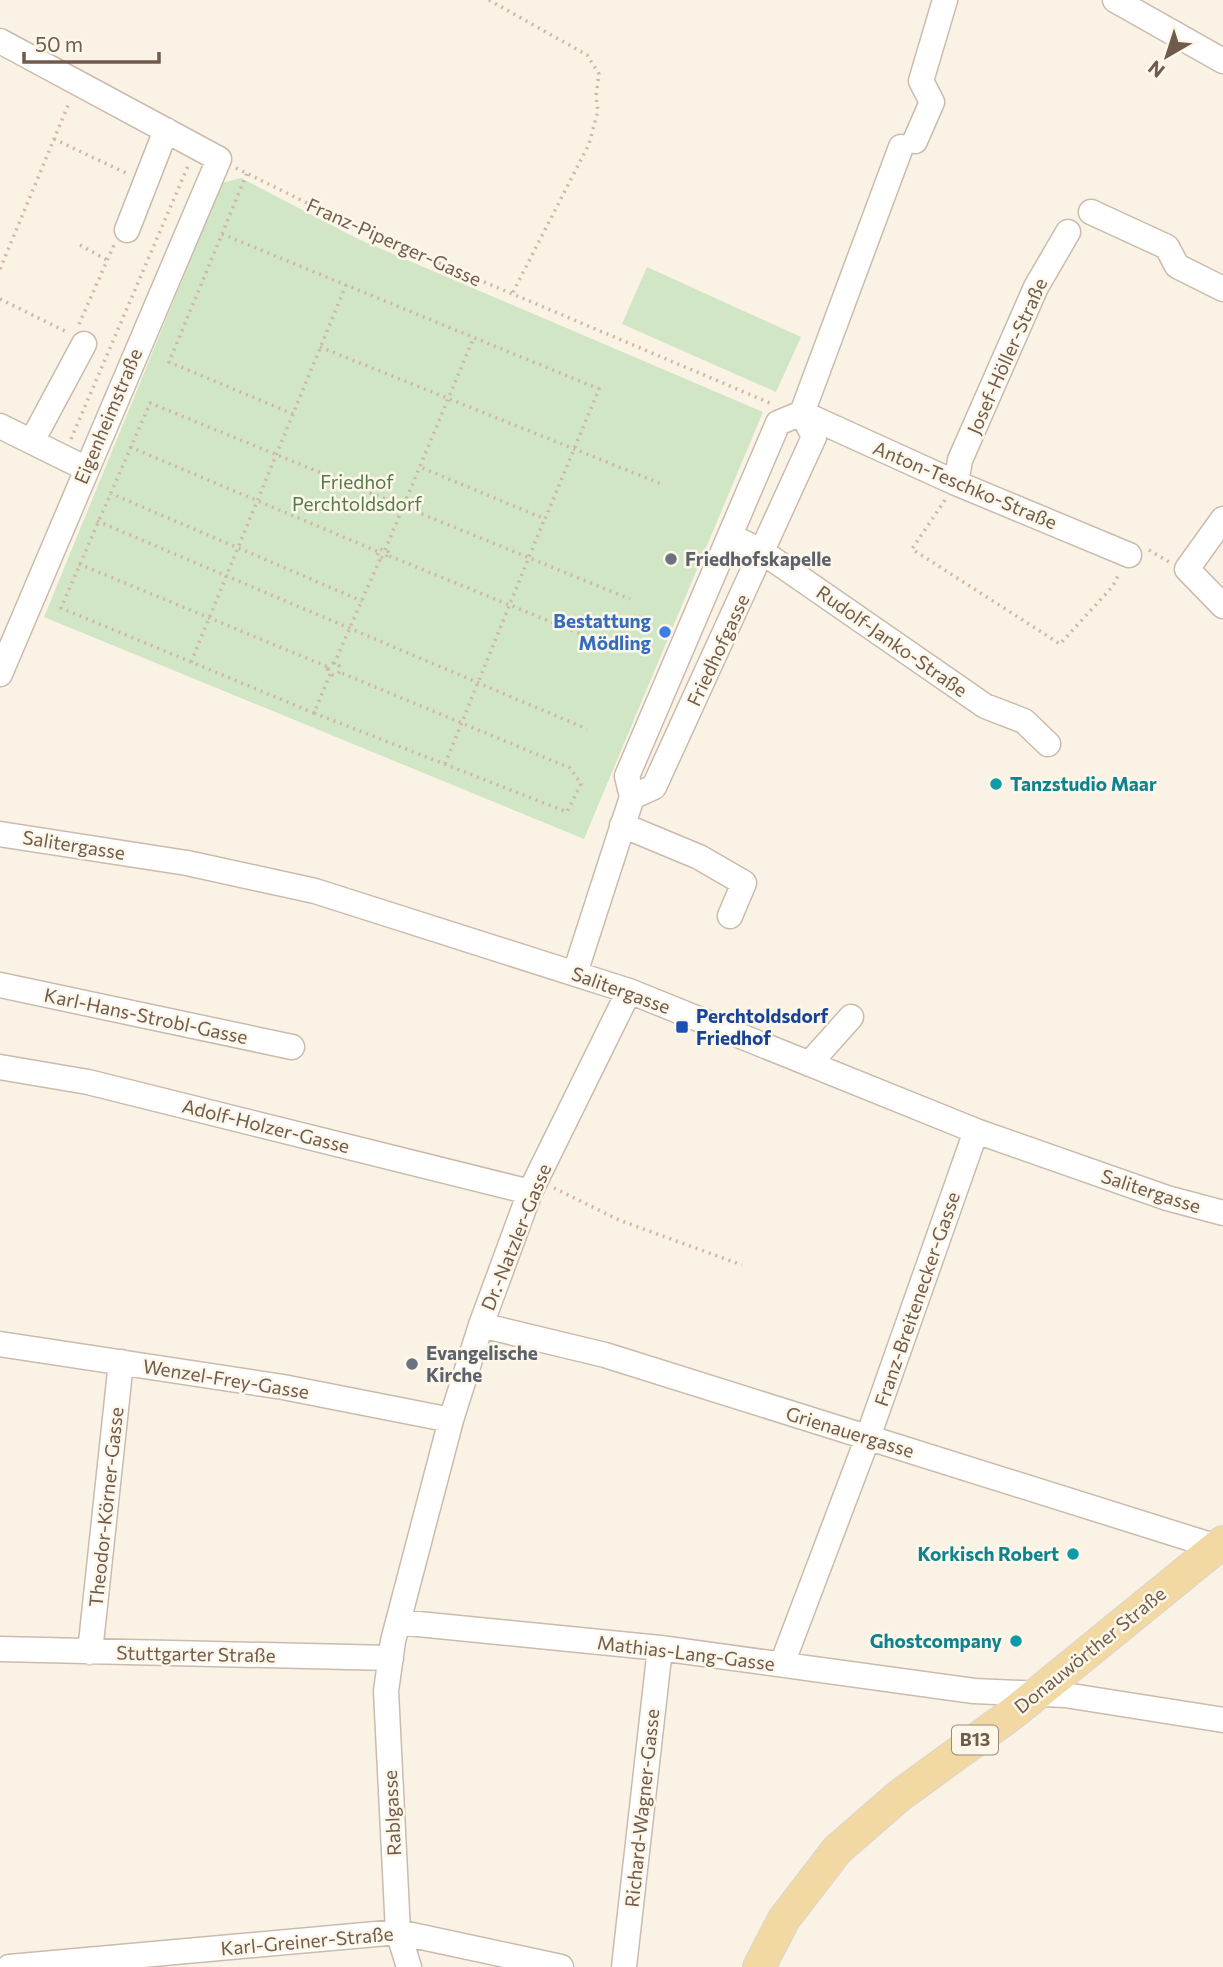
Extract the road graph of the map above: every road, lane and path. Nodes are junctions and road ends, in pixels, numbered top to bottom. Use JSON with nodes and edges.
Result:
{"nodes":[{"id":1,"x":489,"y":0,"type":"edge"},
{"id":2,"x":945,"y":0,"type":"edge"},
{"id":3,"x":1115,"y":0,"type":"edge"},
{"id":4,"x":0,"y":41,"type":"edge"},
{"id":5,"x":1223,"y":61,"type":"edge"},
{"id":6,"x":77,"y":84,"type":"junction"},
{"id":7,"x":166,"y":130,"type":"junction"},
{"id":8,"x":54,"y":139,"type":"junction"},
{"id":9,"x":196,"y":146,"type":"junction"},
{"id":10,"x":219,"y":159,"type":"junction"},
{"id":11,"x":247,"y":173,"type":"junction"},
{"id":12,"x":147,"y":183,"type":"junction"},
{"id":13,"x":1091,"y":212,"type":"dead end"},
{"id":14,"x":127,"y":230,"type":"joint"},
{"id":15,"x":1068,"y":232,"type":"dead end"},
{"id":16,"x":222,"y":233,"type":"junction"},
{"id":17,"x":80,"y":245,"type":"dead end"},
{"id":18,"x":107,"y":260,"type":"junction"},
{"id":19,"x":0,"y":269,"type":"edge"},
{"id":20,"x":346,"y":285,"type":"junction"},
{"id":21,"x":1223,"y":289,"type":"edge"},
{"id":22,"x":512,"y":294,"type":"junction"},
{"id":23,"x":0,"y":299,"type":"edge"},
{"id":24,"x":474,"y":337,"type":"junction"},
{"id":25,"x":83,"y":344,"type":"dead end"},
{"id":26,"x":320,"y":347,"type":"junction"},
{"id":27,"x":449,"y":398,"type":"junction"},
{"id":28,"x":802,"y":413,"type":"junction"},
{"id":29,"x":293,"y":414,"type":"junction"},
{"id":30,"x":0,"y":426,"type":"edge"},
{"id":31,"x":32,"y":441,"type":"junction"},
{"id":32,"x":130,"y":447,"type":"junction"},
{"id":33,"x":574,"y":448,"type":"junction"},
{"id":34,"x":276,"y":454,"type":"junction"},
{"id":35,"x":74,"y":463,"type":"junction"},
{"id":36,"x":420,"y":467,"type":"junction"},
{"id":37,"x":956,"y":483,"type":"junction"},
{"id":38,"x":664,"y":485,"type":"dead end"},
{"id":39,"x":110,"y":493,"type":"junction"},
{"id":40,"x":257,"y":501,"type":"junction"},
{"id":41,"x":404,"y":506,"type":"junction"},
{"id":42,"x":545,"y":519,"type":"junction"},
{"id":43,"x":1223,"y":519,"type":"edge"},
{"id":44,"x":97,"y":521,"type":"junction"},
{"id":45,"x":731,"y":536,"type":"junction"},
{"id":46,"x":238,"y":547,"type":"junction"},
{"id":47,"x":764,"y":553,"type":"junction"},
{"id":48,"x":384,"y":554,"type":"junction"},
{"id":49,"x":1129,"y":555,"type":"junction"},
{"id":50,"x":530,"y":556,"type":"junction"},
{"id":51,"x":79,"y":564,"type":"junction"},
{"id":52,"x":1187,"y":569,"type":"junction"},
{"id":53,"x":226,"y":576,"type":"junction"},
{"id":54,"x":630,"y":599,"type":"dead end"},
{"id":55,"x":362,"y":601,"type":"junction"},
{"id":56,"x":509,"y":605,"type":"junction"},
{"id":57,"x":1223,"y":606,"type":"edge"},
{"id":58,"x":209,"y":618,"type":"junction"},
{"id":59,"x":349,"y":628,"type":"junction"},
{"id":60,"x":620,"y":650,"type":"dead end"},
{"id":61,"x":191,"y":662,"type":"junction"},
{"id":62,"x":334,"y":664,"type":"junction"},
{"id":63,"x":2,"y":666,"type":"edge"},
{"id":64,"x":328,"y":667,"type":"junction"},
{"id":65,"x":339,"y":672,"type":"junction"},
{"id":66,"x":330,"y":674,"type":"junction"},
{"id":67,"x":478,"y":682,"type":"junction"},
{"id":68,"x":314,"y":713,"type":"junction"},
{"id":69,"x":461,"y":723,"type":"junction"},
{"id":70,"x":587,"y":729,"type":"dead end"},
{"id":71,"x":1048,"y":744,"type":"dead end"},
{"id":72,"x":445,"y":764,"type":"junction"},
{"id":73,"x":632,"y":797,"type":"junction"},
{"id":74,"x":622,"y":825,"type":"junction"},
{"id":75,"x":0,"y":834,"type":"edge"},
{"id":76,"x":730,"y":916,"type":"dead end"},
{"id":77,"x":575,"y":973,"type":"junction"},
{"id":78,"x":0,"y":985,"type":"edge"},
{"id":79,"x":629,"y":991,"type":"junction"},
{"id":80,"x":851,"y":1017,"type":"dead end"},
{"id":81,"x":292,"y":1047,"type":"dead end"},
{"id":82,"x":809,"y":1064,"type":"junction"},
{"id":83,"x":0,"y":1067,"type":"edge"},
{"id":84,"x":976,"y":1131,"type":"junction"},
{"id":85,"x":533,"y":1185,"type":"junction"},
{"id":86,"x":1223,"y":1213,"type":"edge"},
{"id":87,"x":742,"y":1265,"type":"dead end"},
{"id":88,"x":481,"y":1325,"type":"junction"},
{"id":89,"x":0,"y":1344,"type":"edge"},
{"id":90,"x":121,"y":1362,"type":"junction"},
{"id":91,"x":451,"y":1420,"type":"junction"},
{"id":92,"x":868,"y":1437,"type":"junction"},
{"id":93,"x":1220,"y":1545,"type":"edge"},
{"id":94,"x":398,"y":1622,"type":"junction"},
{"id":95,"x":660,"y":1648,"type":"junction"},
{"id":96,"x":0,"y":1649,"type":"edge"},
{"id":97,"x":90,"y":1652,"type":"junction"},
{"id":98,"x":391,"y":1658,"type":"junction"},
{"id":99,"x":782,"y":1664,"type":"junction"},
{"id":100,"x":974,"y":1691,"type":"junction"},
{"id":101,"x":1033,"y":1695,"type":"junction"},
{"id":102,"x":1223,"y":1720,"type":"edge"},
{"id":103,"x":992,"y":1728,"type":"junction"},
{"id":104,"x":398,"y":1932,"type":"junction"},
{"id":105,"x":9,"y":1967,"type":"edge"},
{"id":106,"x":409,"y":1967,"type":"edge"},
{"id":107,"x":561,"y":1967,"type":"edge"},
{"id":108,"x":624,"y":1967,"type":"edge"},
{"id":109,"x":759,"y":1967,"type":"edge"}],
"edges":[{"from":1,"to":22,"type":"path"},
{"from":2,"to":28,"type":"street"},
{"from":3,"to":5,"type":"street"},
{"from":4,"to":6,"type":"street"},
{"from":6,"to":7,"type":"street"},
{"from":6,"to":8,"type":"path"},
{"from":7,"to":9,"type":"street"},
{"from":7,"to":12,"type":"street"},
{"from":8,"to":12,"type":"path"},
{"from":8,"to":19,"type":"path"},
{"from":9,"to":10,"type":"street"},
{"from":9,"to":35,"type":"path"},
{"from":10,"to":11,"type":"path","name":"Franz-Piperger-Gasse"},
{"from":10,"to":35,"type":"street","name":"Eigenheimstraße"},
{"from":11,"to":16,"type":"path"},
{"from":11,"to":22,"type":"path","name":"Franz-Piperger-Gasse"},
{"from":12,"to":14,"type":"street"},
{"from":13,"to":21,"type":"street"},
{"from":14,"to":18,"type":"path"},
{"from":15,"to":37,"type":"street","name":"Josef-Höller-Straße"},
{"from":16,"to":20,"type":"path"},
{"from":16,"to":29,"type":"path"},
{"from":17,"to":18,"type":"path"},
{"from":18,"to":23,"type":"path"},
{"from":20,"to":24,"type":"path"},
{"from":20,"to":26,"type":"path"},
{"from":22,"to":28,"type":"path","name":"Franz-Piperger-Gasse"},
{"from":24,"to":27,"type":"path"},
{"from":24,"to":33,"type":"path"},
{"from":25,"to":31,"type":"street"},
{"from":26,"to":27,"type":"path"},
{"from":26,"to":29,"type":"path"},
{"from":27,"to":33,"type":"path"},
{"from":27,"to":36,"type":"path"},
{"from":28,"to":37,"type":"street","name":"Anton-Teschko-Straße"},
{"from":28,"to":45,"type":"street","name":"Friedhofgasse"},
{"from":28,"to":47,"type":"street","name":"Friedhofgasse"},
{"from":29,"to":34,"type":"path"},
{"from":30,"to":31,"type":"street"},
{"from":31,"to":35,"type":"street"},
{"from":32,"to":34,"type":"path"},
{"from":32,"to":39,"type":"path"},
{"from":32,"to":40,"type":"path"},
{"from":33,"to":38,"type":"path"},
{"from":33,"to":42,"type":"path"},
{"from":34,"to":40,"type":"path"},
{"from":34,"to":41,"type":"path"},
{"from":35,"to":63,"type":"street","name":"Eigenheimstraße"},
{"from":36,"to":41,"type":"path"},
{"from":36,"to":42,"type":"path"},
{"from":37,"to":49,"type":"street","name":"Anton-Teschko-Straße"},
{"from":37,"to":49,"type":"path"},
{"from":39,"to":44,"type":"path"},
{"from":39,"to":46,"type":"path"},
{"from":40,"to":46,"type":"path"},
{"from":40,"to":48,"type":"path"},
{"from":41,"to":48,"type":"path"},
{"from":41,"to":50,"type":"path"},
{"from":42,"to":50,"type":"path"},
{"from":43,"to":52,"type":"street"},
{"from":44,"to":51,"type":"path"},
{"from":44,"to":53,"type":"path"},
{"from":45,"to":47,"type":"street","name":"Rudolf-Janko-Straße"},
{"from":45,"to":73,"type":"street","name":"Friedhofgasse"},
{"from":46,"to":53,"type":"path"},
{"from":46,"to":55,"type":"path"},
{"from":47,"to":71,"type":"street","name":"Rudolf-Janko-Straße"},
{"from":47,"to":73,"type":"street","name":"Friedhofgasse"},
{"from":48,"to":55,"type":"path"},
{"from":48,"to":56,"type":"path"},
{"from":49,"to":52,"type":"path"},
{"from":50,"to":54,"type":"path"},
{"from":50,"to":56,"type":"path"},
{"from":51,"to":58,"type":"path"},
{"from":51,"to":61,"type":"path"},
{"from":52,"to":57,"type":"street"},
{"from":53,"to":58,"type":"path"},
{"from":53,"to":59,"type":"path"},
{"from":55,"to":59,"type":"path"},
{"from":56,"to":60,"type":"path"},
{"from":56,"to":67,"type":"path"},
{"from":58,"to":61,"type":"path"},
{"from":58,"to":64,"type":"path"},
{"from":59,"to":62,"type":"path"},
{"from":59,"to":67,"type":"path"},
{"from":61,"to":68,"type":"path"},
{"from":62,"to":64,"type":"path"},
{"from":62,"to":65,"type":"path"},
{"from":64,"to":66,"type":"path"},
{"from":65,"to":66,"type":"path"},
{"from":65,"to":69,"type":"path"},
{"from":66,"to":68,"type":"path"},
{"from":67,"to":69,"type":"path"},
{"from":67,"to":70,"type":"path"},
{"from":68,"to":72,"type":"path"},
{"from":69,"to":72,"type":"path"},
{"from":69,"to":72,"type":"path"},
{"from":73,"to":74,"type":"street","name":"Friedhofgasse"},
{"from":74,"to":76,"type":"street"},
{"from":74,"to":77,"type":"street","name":"Friedhofgasse"},
{"from":75,"to":77,"type":"street","name":"Salitergasse"},
{"from":77,"to":79,"type":"street","name":"Salitergasse"},
{"from":78,"to":81,"type":"street","name":"Karl-Hans-Strobl-Gasse"},
{"from":79,"to":82,"type":"street","name":"Salitergasse"},
{"from":79,"to":85,"type":"street","name":"Dr.-Natzler-Gasse"},
{"from":80,"to":82,"type":"street"},
{"from":82,"to":84,"type":"street","name":"Salitergasse"},
{"from":83,"to":85,"type":"street","name":"Adolf-Holzer-Gasse"},
{"from":84,"to":86,"type":"street","name":"Salitergasse"},
{"from":84,"to":92,"type":"street","name":"Franz-Breitenecker-Gasse"},
{"from":85,"to":87,"type":"path"},
{"from":85,"to":88,"type":"street","name":"Dr.-Natzler-Gasse"},
{"from":88,"to":91,"type":"street","name":"Dr.-Natzler-Gasse"},
{"from":88,"to":92,"type":"street","name":"Grienauergasse"},
{"from":89,"to":90,"type":"street","name":"Wenzel-Frey-Gasse"},
{"from":90,"to":91,"type":"street","name":"Wenzel-Frey-Gasse"},
{"from":90,"to":97,"type":"street","name":"Theodor-Körner-Gasse"},
{"from":91,"to":94,"type":"street","name":"Dr.-Natzler-Gasse"},
{"from":92,"to":93,"type":"street","name":"Grienauergasse"},
{"from":92,"to":99,"type":"street","name":"Franz-Breitenecker-Gasse"},
{"from":93,"to":101,"type":"main road","name":"Donauwörther Straße","number":"B13"},
{"from":94,"to":95,"type":"street","name":"Mathias-Lang-Gasse"},
{"from":94,"to":98,"type":"street","name":"Dr.-Natzler-Gasse"},
{"from":95,"to":99,"type":"street","name":"Mathias-Lang-Gasse"},
{"from":95,"to":108,"type":"street","name":"Richard-Wagner-Gasse"},
{"from":96,"to":97,"type":"street","name":"Stuttgarter Straße"},
{"from":97,"to":98,"type":"street","name":"Stuttgarter Straße"},
{"from":98,"to":104,"type":"street","name":"Rablgasse"},
{"from":99,"to":100,"type":"street","name":"Mathias-Lang-Gasse"},
{"from":100,"to":101,"type":"street","name":"Mathias-Lang-Gasse"},
{"from":100,"to":103,"type":"street"},
{"from":101,"to":102,"type":"street","name":"Mathias-Lang-Gasse"},
{"from":101,"to":103,"type":"main road","name":"Donauwörther Straße","number":"B13"},
{"from":103,"to":109,"type":"main road","name":"Donauwörther Straße","number":"B13"},
{"from":104,"to":105,"type":"street","name":"Karl-Greiner-Straße"},
{"from":104,"to":106,"type":"street","name":"Rablgasse"},
{"from":104,"to":107,"type":"street","name":"Karl-Greiner-Straße"}]}
